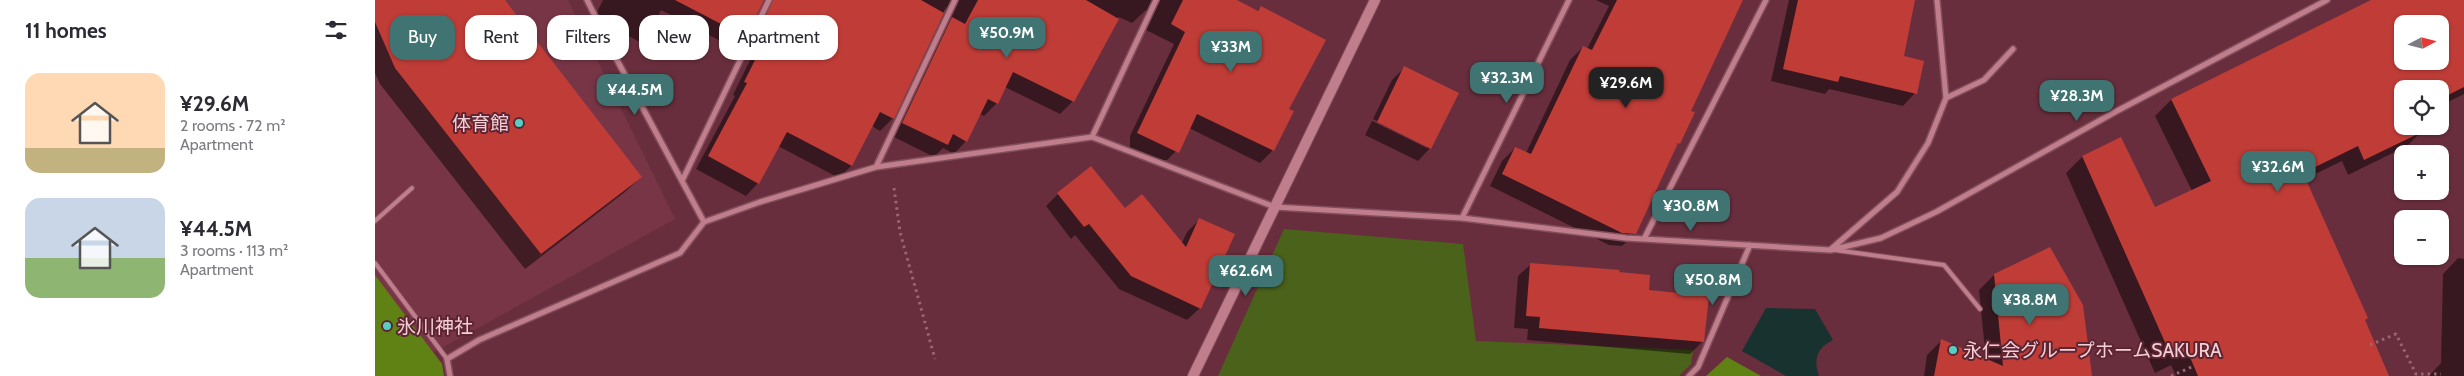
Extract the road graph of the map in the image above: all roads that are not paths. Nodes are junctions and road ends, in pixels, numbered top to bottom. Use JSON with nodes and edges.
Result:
{"nodes":[{"id":1,"x":587,"y":0,"type":"edge"},
{"id":2,"x":769,"y":0,"type":"edge"},
{"id":3,"x":955,"y":0,"type":"edge"},
{"id":4,"x":1156,"y":0,"type":"edge"},
{"id":5,"x":1375,"y":0,"type":"edge"},
{"id":6,"x":1569,"y":0,"type":"edge"},
{"id":7,"x":1766,"y":0,"type":"edge"},
{"id":8,"x":1937,"y":0,"type":"edge"},
{"id":9,"x":2327,"y":0,"type":"edge"},
{"id":10,"x":2013,"y":50,"type":"dead end"},
{"id":11,"x":1947,"y":98,"type":"junction"},
{"id":12,"x":1092,"y":137,"type":"junction"},
{"id":13,"x":876,"y":167,"type":"junction"},
{"id":14,"x":682,"y":181,"type":"junction"},
{"id":15,"x":412,"y":188,"type":"dead end"},
{"id":16,"x":1275,"y":207,"type":"junction"},
{"id":17,"x":1462,"y":218,"type":"junction"},
{"id":18,"x":375,"y":221,"type":"edge"},
{"id":19,"x":704,"y":222,"type":"junction"},
{"id":20,"x":1644,"y":239,"type":"junction"},
{"id":21,"x":1750,"y":245,"type":"junction"},
{"id":22,"x":1830,"y":250,"type":"junction"},
{"id":23,"x":375,"y":263,"type":"edge"},
{"id":24,"x":1980,"y":309,"type":"dead end"},
{"id":25,"x":447,"y":359,"type":"junction"},
{"id":26,"x":450,"y":376,"type":"edge"},
{"id":27,"x":1193,"y":376,"type":"edge"},
{"id":28,"x":1689,"y":376,"type":"edge"}],
"edges":[{"from":1,"to":14,"type":"street"},
{"from":2,"to":14,"type":"street"},
{"from":3,"to":13,"type":"street"},
{"from":4,"to":12,"type":"street"},
{"from":5,"to":16,"type":"street"},
{"from":6,"to":17,"type":"street"},
{"from":7,"to":20,"type":"street"},
{"from":8,"to":11,"type":"street"},
{"from":9,"to":22,"type":"street"},
{"from":10,"to":11,"type":"street"},
{"from":11,"to":22,"type":"street"},
{"from":12,"to":13,"type":"street"},
{"from":12,"to":16,"type":"street"},
{"from":13,"to":19,"type":"street"},
{"from":14,"to":19,"type":"street"},
{"from":15,"to":18,"type":"lane"},
{"from":16,"to":17,"type":"street"},
{"from":16,"to":27,"type":"street"},
{"from":17,"to":20,"type":"street"},
{"from":19,"to":25,"type":"street"},
{"from":20,"to":21,"type":"street"},
{"from":21,"to":22,"type":"street"},
{"from":21,"to":28,"type":"street"},
{"from":22,"to":24,"type":"lane"},
{"from":23,"to":25,"type":"lane"},
{"from":25,"to":26,"type":"street"}]}
